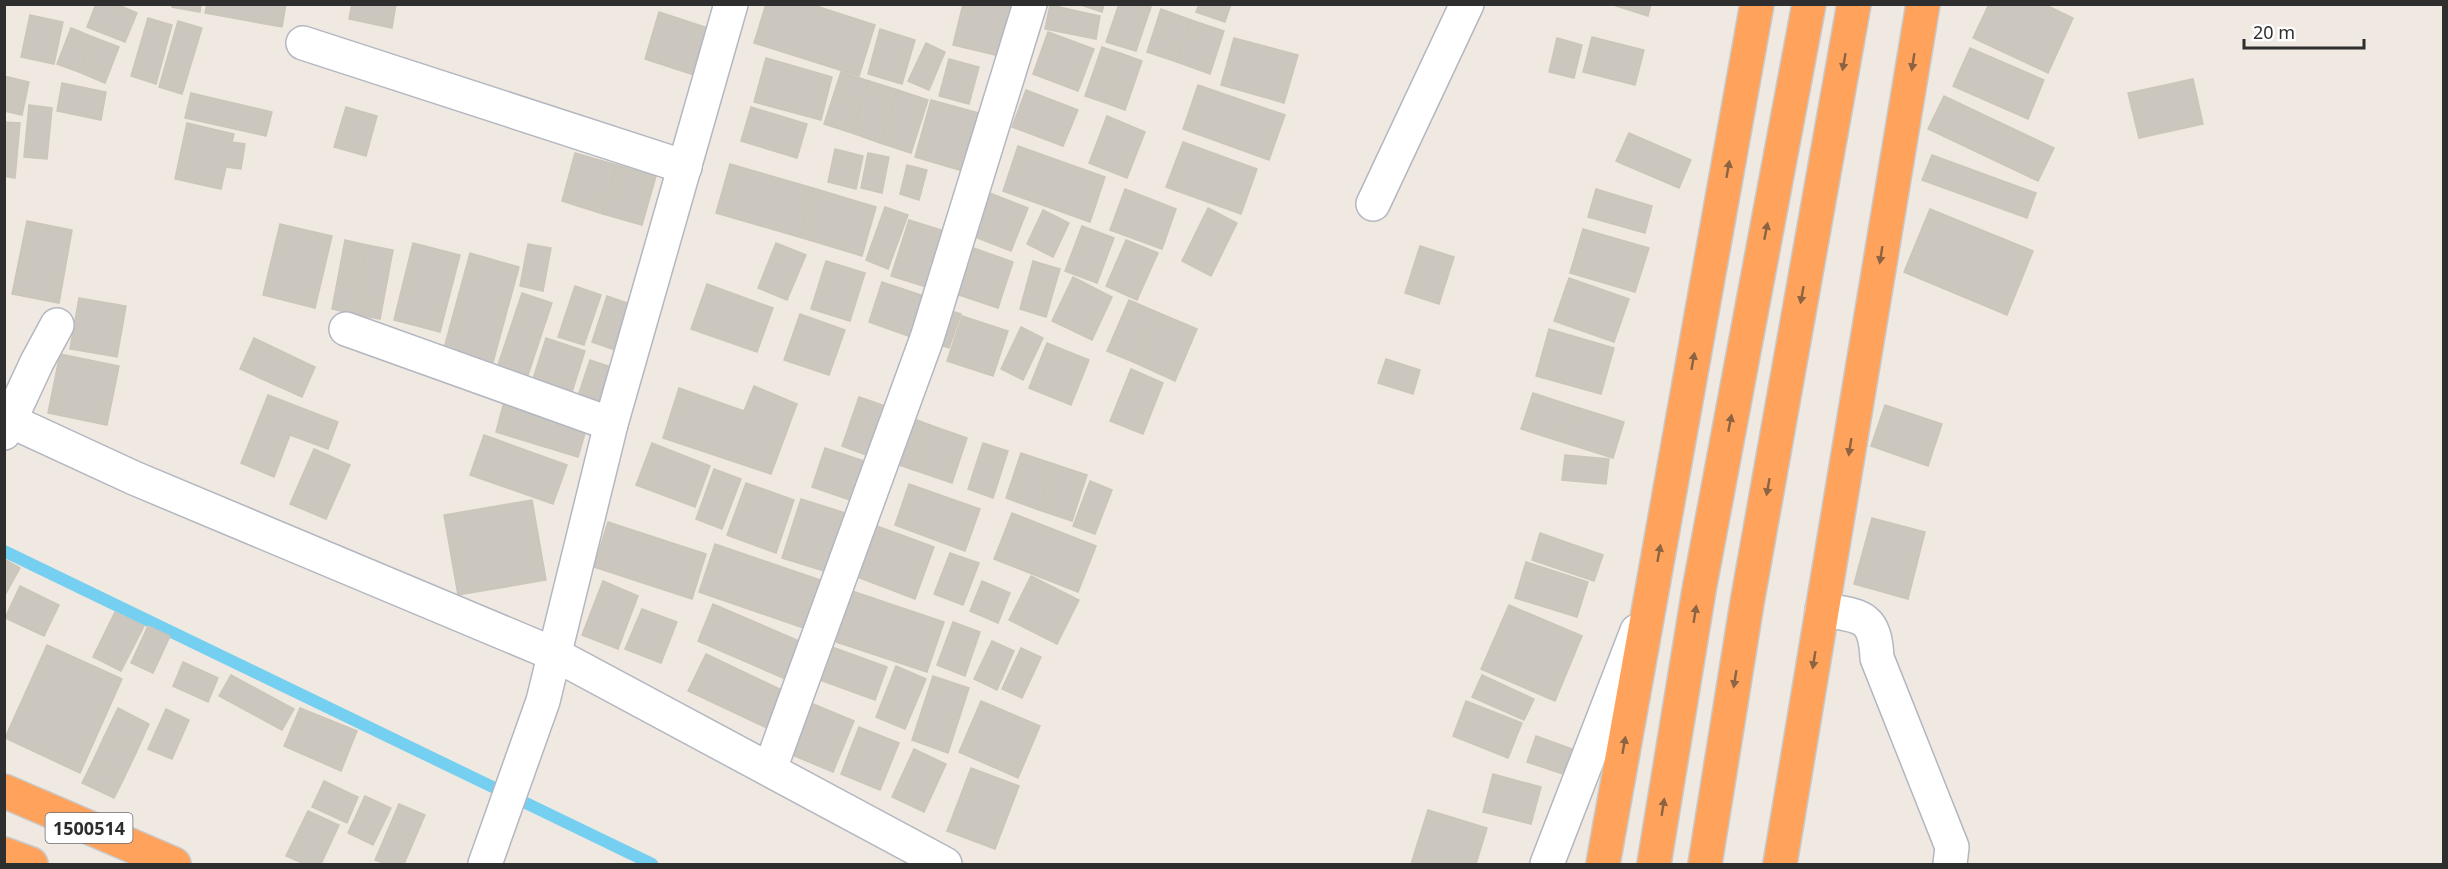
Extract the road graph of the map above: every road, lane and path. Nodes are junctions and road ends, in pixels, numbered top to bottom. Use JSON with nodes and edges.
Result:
{"nodes":[{"id":1,"x":731,"y":4,"type":"edge"},
{"id":2,"x":1030,"y":4,"type":"edge"},
{"id":3,"x":1467,"y":4,"type":"edge"},
{"id":4,"x":1757,"y":4,"type":"edge"},
{"id":5,"x":1809,"y":4,"type":"edge"},
{"id":6,"x":1854,"y":4,"type":"edge"},
{"id":7,"x":1923,"y":4,"type":"edge"},
{"id":8,"x":303,"y":43,"type":"dead end"},
{"id":9,"x":685,"y":167,"type":"junction"},
{"id":10,"x":1373,"y":204,"type":"dead end"},
{"id":11,"x":57,"y":325,"type":"dead end"},
{"id":12,"x":346,"y":329,"type":"dead end"},
{"id":13,"x":7,"y":424,"type":"edge"},
{"id":14,"x":611,"y":424,"type":"junction"},
{"id":15,"x":1652,"y":590,"type":"junction"},
{"id":16,"x":1822,"y":610,"type":"junction"},
{"id":17,"x":554,"y":654,"type":"junction"},
{"id":18,"x":770,"y":769,"type":"junction"},
{"id":19,"x":4,"y":791,"type":"edge"},
{"id":20,"x":4,"y":854,"type":"edge"},
{"id":21,"x":487,"y":858,"type":"edge"},
{"id":22,"x":1781,"y":862,"type":"edge"},
{"id":23,"x":31,"y":864,"type":"edge"},
{"id":24,"x":174,"y":864,"type":"edge"},
{"id":25,"x":945,"y":864,"type":"edge"},
{"id":26,"x":1547,"y":864,"type":"edge"},
{"id":27,"x":1603,"y":864,"type":"edge"},
{"id":28,"x":1654,"y":864,"type":"edge"},
{"id":29,"x":1705,"y":864,"type":"edge"},
{"id":30,"x":1950,"y":864,"type":"edge"}],
"edges":[{"from":1,"to":9,"type":"street"},
{"from":2,"to":18,"type":"street"},
{"from":3,"to":10,"type":"street"},
{"from":15,"to":4,"type":"highway","one_way":true},
{"from":28,"to":5,"type":"highway","one_way":true},
{"from":6,"to":29,"type":"highway","one_way":true},
{"from":7,"to":16,"type":"highway","one_way":true},
{"from":8,"to":9,"type":"street"},
{"from":9,"to":14,"type":"street"},
{"from":11,"to":13,"type":"street"},
{"from":12,"to":14,"type":"street"},
{"from":13,"to":17,"type":"street"},
{"from":14,"to":17,"type":"street"},
{"from":15,"to":26,"type":"street"},
{"from":27,"to":15,"type":"highway","one_way":true},
{"from":16,"to":22,"type":"highway","one_way":true},
{"from":16,"to":30,"type":"street"},
{"from":17,"to":18,"type":"street"},
{"from":17,"to":21,"type":"street"},
{"from":18,"to":25,"type":"street"},
{"from":19,"to":24,"type":"highway","number":"1500514"},
{"from":20,"to":23,"type":"highway","number":"1500514"}]}
